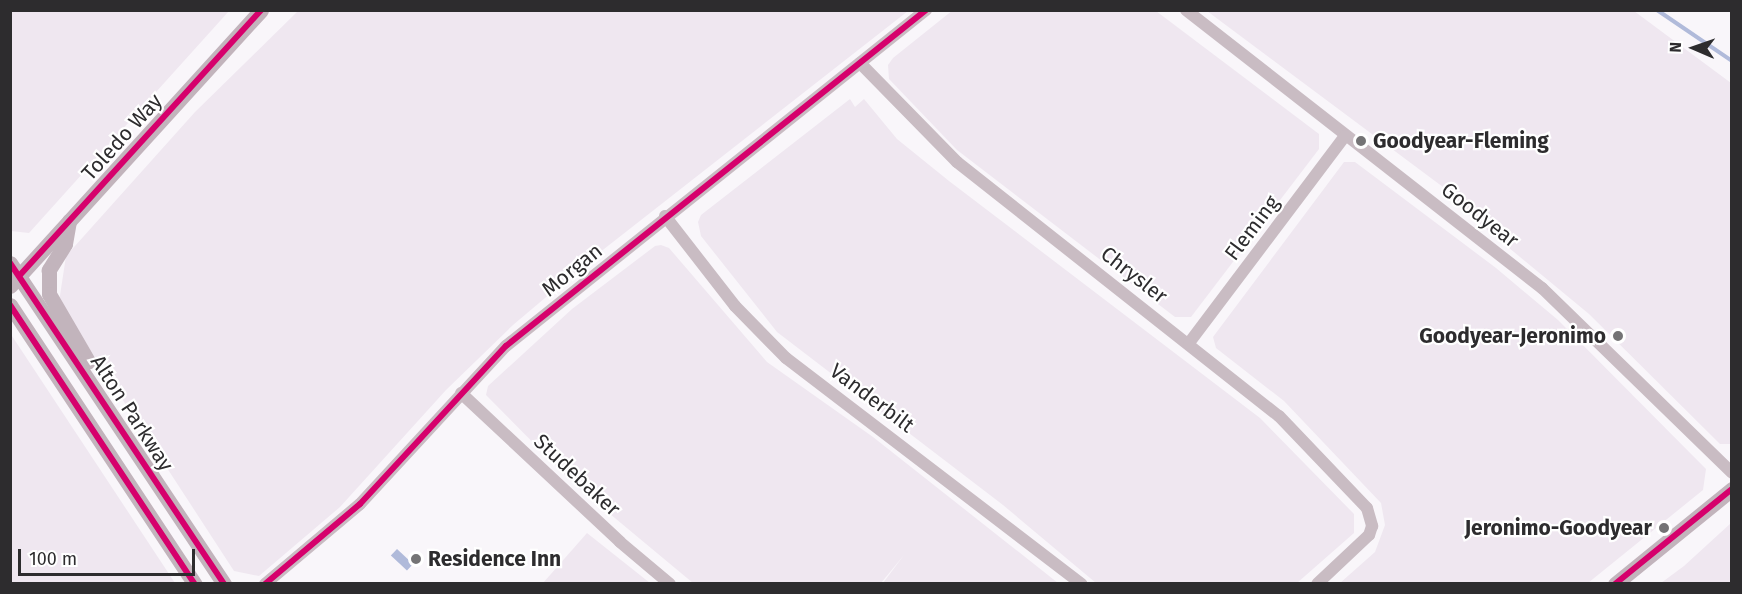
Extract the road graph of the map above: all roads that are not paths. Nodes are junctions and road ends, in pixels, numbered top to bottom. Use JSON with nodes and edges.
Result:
{"nodes":[{"id":1,"x":261,"y":10,"type":"edge"},
{"id":2,"x":926,"y":10,"type":"edge"},
{"id":3,"x":1186,"y":10,"type":"edge"},
{"id":4,"x":860,"y":63,"type":"junction"},
{"id":5,"x":1345,"y":136,"type":"junction"},
{"id":6,"x":665,"y":216,"type":"junction"},
{"id":7,"x":69,"y":220,"type":"junction"},
{"id":8,"x":14,"y":275,"type":"edge"},
{"id":9,"x":10,"y":305,"type":"edge"},
{"id":10,"x":1189,"y":343,"type":"junction"},
{"id":11,"x":89,"y":378,"type":"junction"},
{"id":12,"x":460,"y":393,"type":"junction"},
{"id":13,"x":1731,"y":473,"type":"edge"},
{"id":14,"x":1731,"y":489,"type":"edge"},
{"id":15,"x":195,"y":584,"type":"edge"},
{"id":16,"x":224,"y":584,"type":"edge"},
{"id":17,"x":265,"y":584,"type":"edge"},
{"id":18,"x":670,"y":584,"type":"edge"},
{"id":19,"x":1082,"y":584,"type":"edge"},
{"id":20,"x":1317,"y":584,"type":"edge"},
{"id":21,"x":1615,"y":584,"type":"edge"}],
"edges":[{"from":1,"to":7,"type":"main road","name":"Toledo Way"},
{"from":2,"to":4,"type":"street","name":"Morgan"},
{"from":3,"to":5,"type":"street","name":"Goodyear"},
{"from":4,"to":6,"type":"street","name":"Morgan"},
{"from":4,"to":10,"type":"street","name":"Chrysler"},
{"from":5,"to":10,"type":"street","name":"Fleming"},
{"from":5,"to":13,"type":"street","name":"Goodyear"},
{"from":6,"to":12,"type":"street","name":"Morgan"},
{"from":6,"to":19,"type":"street","name":"Vanderbilt"},
{"from":7,"to":8,"type":"main road","name":"Toledo Way"},
{"from":7,"to":11,"type":"main road"},
{"from":8,"to":11,"type":"main road","name":"Alton Parkway"},
{"from":9,"to":15,"type":"main road","name":"Alton Parkway"},
{"from":10,"to":20,"type":"street","name":"Chrysler"},
{"from":11,"to":16,"type":"main road","name":"Alton Parkway"},
{"from":12,"to":17,"type":"street","name":"Morgan"},
{"from":12,"to":18,"type":"street","name":"Studebaker"},
{"from":14,"to":21,"type":"main road"}]}
